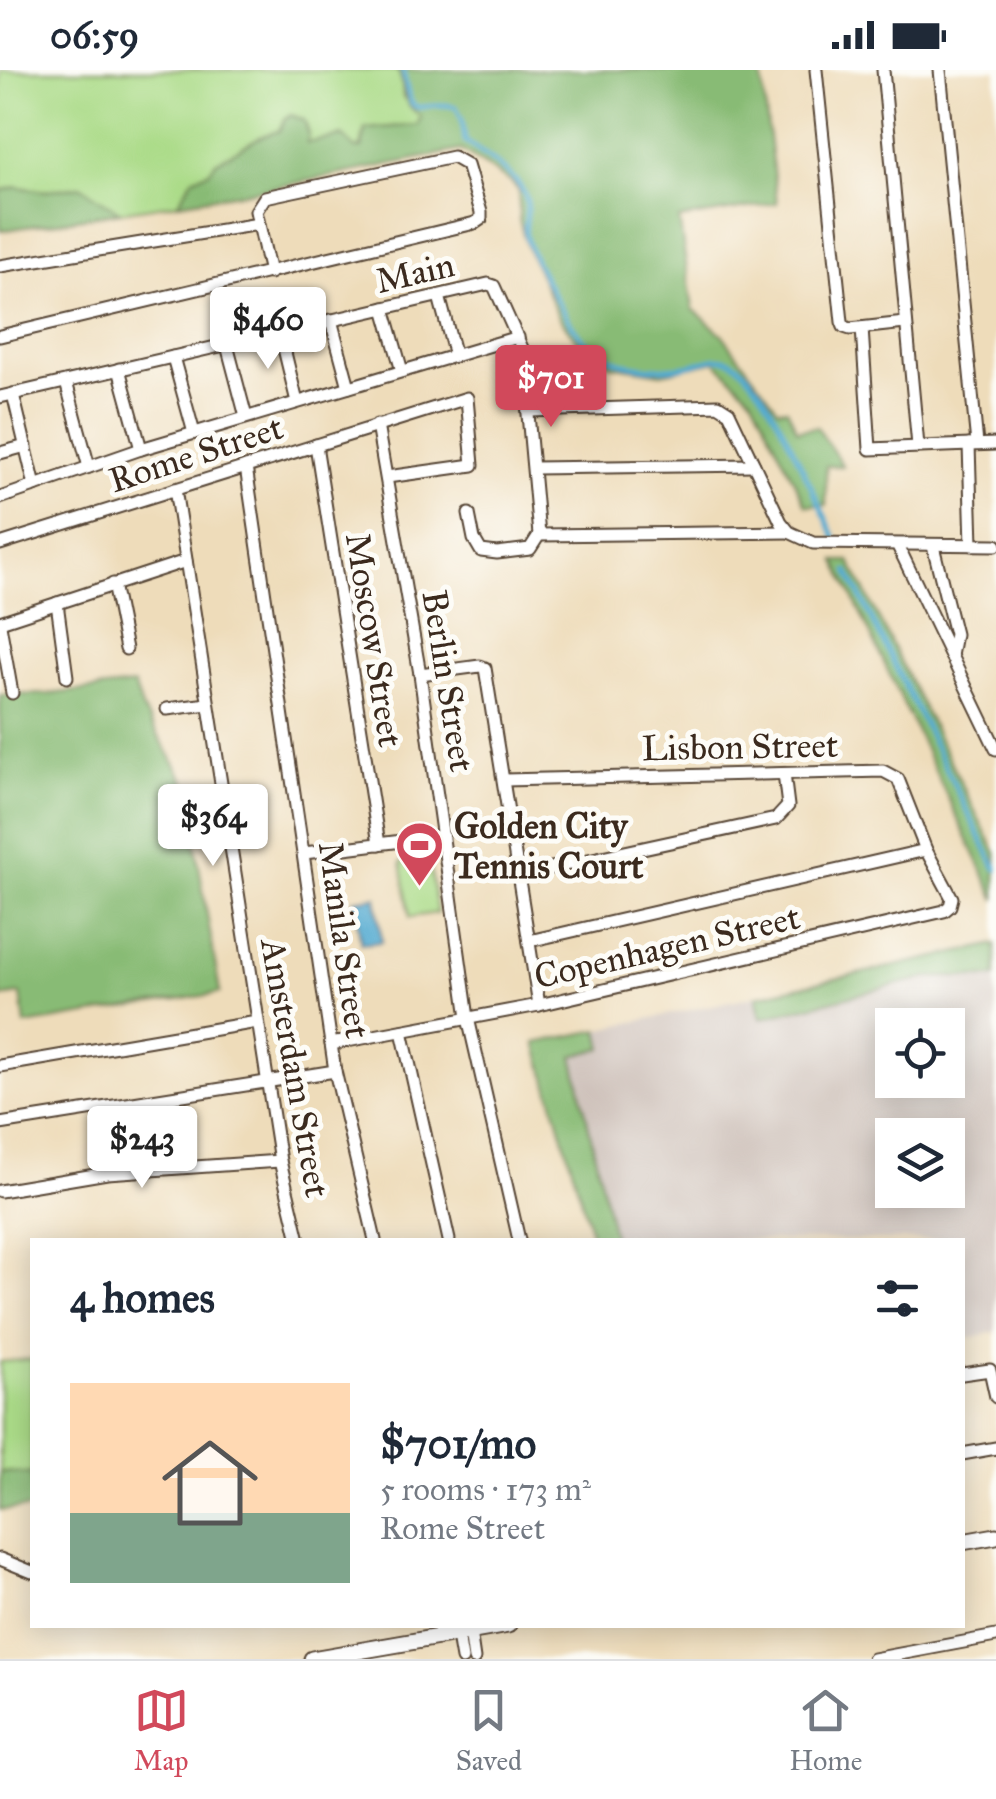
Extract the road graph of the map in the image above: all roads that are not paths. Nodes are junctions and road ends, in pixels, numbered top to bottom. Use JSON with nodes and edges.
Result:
{"nodes":[{"id":1,"x":816,"y":70,"type":"edge"},
{"id":2,"x":883,"y":70,"type":"edge"},
{"id":3,"x":940,"y":70,"type":"edge"},
{"id":4,"x":259,"y":224,"type":"junction"},
{"id":5,"x":0,"y":266,"type":"edge"},
{"id":6,"x":270,"y":272,"type":"junction"},
{"id":7,"x":438,"y":296,"type":"junction"},
{"id":8,"x":384,"y":308,"type":"junction"},
{"id":9,"x":331,"y":320,"type":"junction"},
{"id":10,"x":905,"y":322,"type":"junction"},
{"id":11,"x":862,"y":328,"type":"junction"},
{"id":12,"x":280,"y":332,"type":"junction"},
{"id":13,"x":0,"y":336,"type":"edge"},
{"id":14,"x":518,"y":337,"type":"junction"},
{"id":15,"x":227,"y":344,"type":"junction"},
{"id":16,"x":455,"y":356,"type":"junction"},
{"id":17,"x":173,"y":357,"type":"junction"},
{"id":18,"x":119,"y":369,"type":"junction"},
{"id":19,"x":402,"y":371,"type":"junction"},
{"id":20,"x":66,"y":382,"type":"junction"},
{"id":21,"x":349,"y":387,"type":"junction"},
{"id":22,"x":6,"y":396,"type":"edge"},
{"id":23,"x":297,"y":402,"type":"junction"},
{"id":24,"x":528,"y":411,"type":"junction"},
{"id":25,"x":246,"y":418,"type":"junction"},
{"id":26,"x":377,"y":426,"type":"junction"},
{"id":27,"x":194,"y":433,"type":"junction"},
{"id":28,"x":996,"y":444,"type":"edge"},
{"id":29,"x":316,"y":445,"type":"junction"},
{"id":30,"x":973,"y":445,"type":"junction"},
{"id":31,"x":26,"y":446,"type":"junction"},
{"id":32,"x":918,"y":446,"type":"junction"},
{"id":33,"x":141,"y":449,"type":"junction"},
{"id":34,"x":0,"y":453,"type":"edge"},
{"id":35,"x":754,"y":465,"type":"junction"},
{"id":36,"x":89,"y":467,"type":"junction"},
{"id":37,"x":246,"y":467,"type":"junction"},
{"id":38,"x":534,"y":468,"type":"junction"},
{"id":39,"x":387,"y":477,"type":"junction"},
{"id":40,"x":35,"y":486,"type":"junction"},
{"id":41,"x":174,"y":489,"type":"junction"},
{"id":42,"x":0,"y":498,"type":"edge"},
{"id":43,"x":469,"y":514,"type":"dead end"},
{"id":44,"x":789,"y":532,"type":"junction"},
{"id":45,"x":539,"y":535,"type":"junction"},
{"id":46,"x":0,"y":544,"type":"edge"},
{"id":47,"x":972,"y":545,"type":"junction"},
{"id":48,"x":898,"y":546,"type":"junction"},
{"id":49,"x":933,"y":546,"type":"junction"},
{"id":50,"x":996,"y":546,"type":"edge"},
{"id":51,"x":186,"y":560,"type":"junction"},
{"id":52,"x":113,"y":584,"type":"junction"},
{"id":53,"x":57,"y":603,"type":"junction"},
{"id":54,"x":0,"y":624,"type":"edge"},
{"id":55,"x":126,"y":649,"type":"dead end"},
{"id":56,"x":951,"y":656,"type":"junction"},
{"id":57,"x":420,"y":674,"type":"junction"},
{"id":58,"x":67,"y":677,"type":"dead end"},
{"id":59,"x":12,"y":693,"type":"dead end"},
{"id":60,"x":208,"y":704,"type":"junction"},
{"id":61,"x":167,"y":709,"type":"dead end"},
{"id":62,"x":996,"y":749,"type":"edge"},
{"id":63,"x":784,"y":774,"type":"junction"},
{"id":64,"x":504,"y":780,"type":"junction"},
{"id":65,"x":444,"y":836,"type":"junction"},
{"id":66,"x":379,"y":844,"type":"junction"},
{"id":67,"x":926,"y":850,"type":"junction"},
{"id":68,"x":304,"y":853,"type":"junction"},
{"id":69,"x":519,"y":876,"type":"junction"},
{"id":70,"x":529,"y":941,"type":"junction"},
{"id":71,"x":539,"y":1005,"type":"junction"},
{"id":72,"x":468,"y":1018,"type":"junction"},
{"id":73,"x":257,"y":1022,"type":"junction"},
{"id":74,"x":402,"y":1031,"type":"junction"},
{"id":75,"x":331,"y":1044,"type":"junction"},
{"id":76,"x":0,"y":1066,"type":"edge"},
{"id":77,"x":335,"y":1072,"type":"junction"},
{"id":78,"x":267,"y":1081,"type":"junction"},
{"id":79,"x":0,"y":1124,"type":"edge"},
{"id":80,"x":280,"y":1161,"type":"junction"},
{"id":81,"x":0,"y":1191,"type":"edge"},
{"id":82,"x":298,"y":1238,"type":"edge"},
{"id":83,"x":375,"y":1238,"type":"edge"},
{"id":84,"x":449,"y":1238,"type":"edge"},
{"id":85,"x":519,"y":1238,"type":"edge"},
{"id":86,"x":965,"y":1374,"type":"edge"},
{"id":87,"x":996,"y":1397,"type":"edge"},
{"id":88,"x":996,"y":1448,"type":"edge"},
{"id":89,"x":965,"y":1453,"type":"edge"},
{"id":90,"x":996,"y":1536,"type":"edge"},
{"id":91,"x":965,"y":1541,"type":"edge"},
{"id":92,"x":0,"y":1559,"type":"edge"},
{"id":93,"x":30,"y":1571,"type":"edge"},
{"id":94,"x":463,"y":1629,"type":"edge"},
{"id":95,"x":996,"y":1636,"type":"edge"},
{"id":96,"x":312,"y":1659,"type":"edge"},
{"id":97,"x":462,"y":1659,"type":"edge"},
{"id":98,"x":474,"y":1659,"type":"edge"},
{"id":99,"x":873,"y":1659,"type":"edge"}],
"edges":[{"from":1,"to":11,"type":"street"},
{"from":2,"to":10,"type":"street"},
{"from":3,"to":30,"type":"street"},
{"from":4,"to":5,"type":"street"},
{"from":4,"to":6,"type":"street"},
{"from":4,"to":6,"type":"street"},
{"from":6,"to":13,"type":"street"},
{"from":7,"to":8,"type":"street","name":"Main"},
{"from":7,"to":14,"type":"street","name":"Main"},
{"from":7,"to":16,"type":"street"},
{"from":8,"to":9,"type":"street","name":"Main"},
{"from":8,"to":19,"type":"street"},
{"from":9,"to":12,"type":"street","name":"Main"},
{"from":9,"to":21,"type":"street"},
{"from":10,"to":11,"type":"street"},
{"from":10,"to":32,"type":"street"},
{"from":11,"to":32,"type":"street"},
{"from":12,"to":15,"type":"street","name":"Main"},
{"from":12,"to":23,"type":"street"},
{"from":14,"to":16,"type":"street"},
{"from":14,"to":24,"type":"street"},
{"from":15,"to":17,"type":"street","name":"Main"},
{"from":15,"to":25,"type":"street"},
{"from":16,"to":19,"type":"street"},
{"from":17,"to":18,"type":"street","name":"Main"},
{"from":17,"to":27,"type":"street"},
{"from":18,"to":20,"type":"street","name":"Main"},
{"from":18,"to":33,"type":"street"},
{"from":19,"to":21,"type":"street"},
{"from":20,"to":22,"type":"street","name":"Main"},
{"from":20,"to":36,"type":"street"},
{"from":21,"to":23,"type":"street"},
{"from":22,"to":31,"type":"street"},
{"from":23,"to":25,"type":"street"},
{"from":24,"to":35,"type":"street"},
{"from":24,"to":38,"type":"street"},
{"from":25,"to":27,"type":"street"},
{"from":26,"to":29,"type":"street","name":"Rome Street"},
{"from":26,"to":39,"type":"street","name":"Berlin Street"},
{"from":26,"to":39,"type":"street","name":"Rome Street"},
{"from":27,"to":33,"type":"street"},
{"from":28,"to":30,"type":"street"},
{"from":29,"to":37,"type":"street","name":"Rome Street"},
{"from":29,"to":66,"type":"street","name":"Moscow Street"},
{"from":30,"to":32,"type":"street"},
{"from":30,"to":47,"type":"street"},
{"from":31,"to":34,"type":"street"},
{"from":31,"to":40,"type":"street"},
{"from":33,"to":36,"type":"street"},
{"from":35,"to":38,"type":"street"},
{"from":35,"to":44,"type":"street"},
{"from":36,"to":40,"type":"street"},
{"from":37,"to":41,"type":"street","name":"Rome Street"},
{"from":37,"to":68,"type":"street","name":"Manila Street"},
{"from":38,"to":45,"type":"street"},
{"from":39,"to":57,"type":"street","name":"Berlin Street"},
{"from":40,"to":42,"type":"street"},
{"from":41,"to":46,"type":"street","name":"Rome Street"},
{"from":41,"to":51,"type":"street","name":"Amsterdam Street"},
{"from":43,"to":45,"type":"street"},
{"from":44,"to":45,"type":"street"},
{"from":44,"to":48,"type":"street"},
{"from":47,"to":49,"type":"street"},
{"from":47,"to":50,"type":"street"},
{"from":48,"to":49,"type":"street"},
{"from":48,"to":56,"type":"street"},
{"from":49,"to":56,"type":"street"},
{"from":51,"to":52,"type":"street"},
{"from":51,"to":60,"type":"street","name":"Amsterdam Street"},
{"from":52,"to":53,"type":"street"},
{"from":52,"to":55,"type":"street"},
{"from":53,"to":54,"type":"street"},
{"from":53,"to":58,"type":"street"},
{"from":54,"to":59,"type":"street"},
{"from":56,"to":62,"type":"street"},
{"from":57,"to":64,"type":"street"},
{"from":57,"to":65,"type":"street","name":"Berlin Street"},
{"from":60,"to":61,"type":"street"},
{"from":60,"to":73,"type":"street","name":"Amsterdam Street"},
{"from":63,"to":64,"type":"street","name":"Lisbon Street"},
{"from":63,"to":67,"type":"street","name":"Lisbon Street"},
{"from":63,"to":69,"type":"street"},
{"from":64,"to":69,"type":"street"},
{"from":65,"to":66,"type":"street"},
{"from":65,"to":72,"type":"street","name":"Berlin Street"},
{"from":66,"to":68,"type":"street"},
{"from":67,"to":70,"type":"street"},
{"from":67,"to":71,"type":"street","name":"Copenhagen Street"},
{"from":68,"to":75,"type":"street","name":"Manila Street"},
{"from":69,"to":70,"type":"street"},
{"from":70,"to":71,"type":"street"},
{"from":71,"to":72,"type":"street","name":"Copenhagen Street"},
{"from":72,"to":74,"type":"street","name":"Copenhagen Street"},
{"from":72,"to":85,"type":"street","name":"Berlin Street"},
{"from":73,"to":76,"type":"street"},
{"from":73,"to":78,"type":"street","name":"Amsterdam Street"},
{"from":74,"to":75,"type":"street","name":"Copenhagen Street"},
{"from":74,"to":84,"type":"street"},
{"from":75,"to":77,"type":"street","name":"Manila Street"},
{"from":77,"to":78,"type":"street"},
{"from":77,"to":83,"type":"street","name":"Manila Street"},
{"from":78,"to":79,"type":"street"},
{"from":78,"to":80,"type":"street","name":"Amsterdam Street"},
{"from":80,"to":81,"type":"street"},
{"from":80,"to":82,"type":"street","name":"Amsterdam Street"},
{"from":86,"to":87,"type":"street"},
{"from":88,"to":89,"type":"street"},
{"from":90,"to":91,"type":"street"},
{"from":92,"to":93,"type":"street"},
{"from":94,"to":96,"type":"street"},
{"from":94,"to":97,"type":"street"},
{"from":94,"to":98,"type":"street"},
{"from":95,"to":99,"type":"street"}]}
